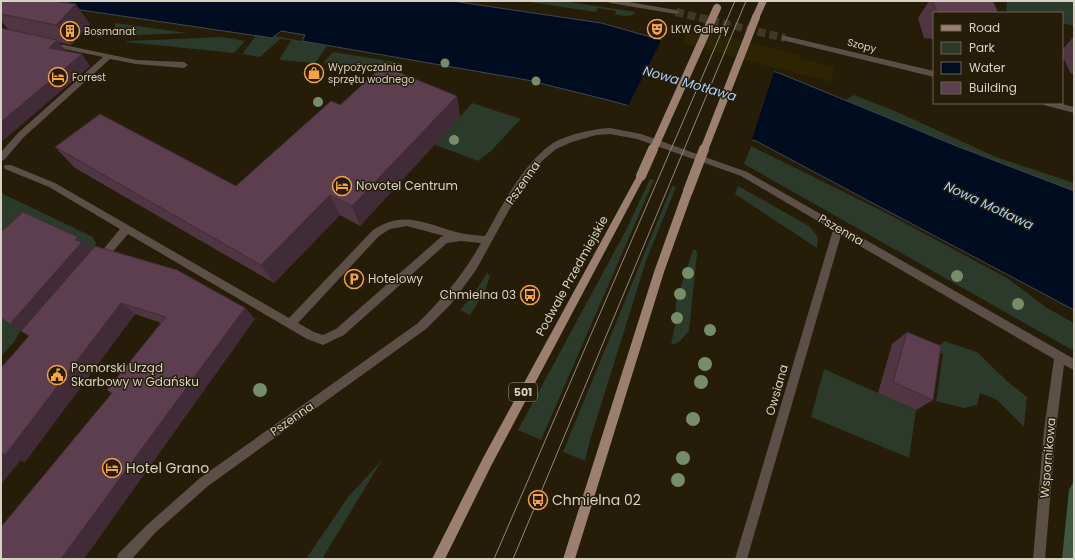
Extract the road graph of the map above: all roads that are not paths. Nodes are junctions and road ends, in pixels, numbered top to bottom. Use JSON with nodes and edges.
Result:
{"nodes":[{"id":1,"x":614,"y":1,"type":"edge"},
{"id":2,"x":763,"y":1,"type":"edge"},
{"id":3,"x":718,"y":4,"type":"edge"},
{"id":4,"x":676,"y":12,"type":"tunnel mouth"},
{"id":5,"x":785,"y":38,"type":"tunnel mouth"},
{"id":6,"x":39,"y":41,"type":"edge"},
{"id":7,"x":109,"y":56,"type":"junction"},
{"id":8,"x":184,"y":65,"type":"dead end"},
{"id":9,"x":933,"y":74,"type":"edge"},
{"id":10,"x":1051,"y":104,"type":"edge"},
{"id":11,"x":1074,"y":110,"type":"edge"},
{"id":12,"x":1,"y":158,"type":"edge"},
{"id":13,"x":8,"y":167,"type":"dead end"},
{"id":14,"x":126,"y":229,"type":"junction"},
{"id":15,"x":838,"y":229,"type":"junction"},
{"id":16,"x":462,"y":237,"type":"junction"},
{"id":17,"x":489,"y":240,"type":"junction"},
{"id":18,"x":94,"y":268,"type":"edge"},
{"id":19,"x":291,"y":323,"type":"junction"},
{"id":20,"x":1060,"y":357,"type":"junction"},
{"id":21,"x":1074,"y":365,"type":"edge"},
{"id":22,"x":123,"y":559,"type":"edge"},
{"id":23,"x":438,"y":559,"type":"edge"},
{"id":24,"x":569,"y":559,"type":"edge"},
{"id":25,"x":741,"y":559,"type":"edge"},
{"id":26,"x":1039,"y":559,"type":"edge"}],
"edges":[{"from":1,"to":4,"type":"street"},
{"from":2,"to":24,"type":"main road","bridge":true},
{"from":3,"to":23,"type":"main road","name":"Podwale Przedmiejskie","number":"501","bridge":true},
{"from":5,"to":9,"type":"street","name":"Szopy"},
{"from":6,"to":7,"type":"street"},
{"from":7,"to":8,"type":"street"},
{"from":7,"to":12,"type":"street"},
{"from":10,"to":11,"type":"street"},
{"from":13,"to":14,"type":"street"},
{"from":14,"to":18,"type":"street"},
{"from":14,"to":19,"type":"street"},
{"from":15,"to":17,"type":"street","name":"Pszenna"},
{"from":15,"to":20,"type":"street","name":"Pszenna"},
{"from":15,"to":25,"type":"street","name":"Owsiana"},
{"from":16,"to":17,"type":"street"},
{"from":16,"to":19,"type":"street"},
{"from":16,"to":19,"type":"street"},
{"from":17,"to":22,"type":"street","name":"Pszenna"},
{"from":20,"to":21,"type":"street","name":"Pszenna"},
{"from":20,"to":26,"type":"street","name":"Wspornikowa"}]}
